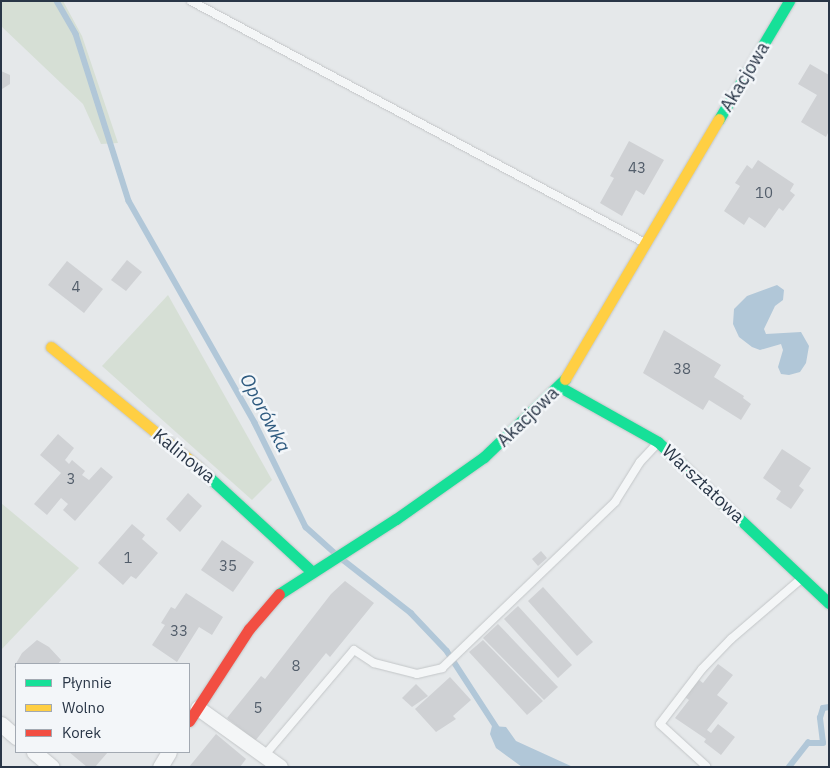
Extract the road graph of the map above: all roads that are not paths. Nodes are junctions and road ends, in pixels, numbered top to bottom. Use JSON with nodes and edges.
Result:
{"nodes":[{"id":1,"x":191,"y":1,"type":"edge"},
{"id":2,"x":790,"y":1,"type":"edge"},
{"id":3,"x":645,"y":243,"type":"junction"},
{"id":4,"x":51,"y":347,"type":"dead end"},
{"id":5,"x":560,"y":387,"type":"junction"},
{"id":6,"x":658,"y":442,"type":"junction"},
{"id":7,"x":312,"y":572,"type":"junction"},
{"id":8,"x":803,"y":577,"type":"junction"},
{"id":9,"x":829,"y":603,"type":"edge"},
{"id":10,"x":198,"y":708,"type":"junction"},
{"id":11,"x":190,"y":720,"type":"edge"},
{"id":12,"x":1,"y":724,"type":"edge"},
{"id":13,"x":15,"y":736,"type":"edge"},
{"id":14,"x":35,"y":753,"type":"edge"},
{"id":15,"x":168,"y":753,"type":"edge"},
{"id":16,"x":264,"y":756,"type":"junction"},
{"id":17,"x":706,"y":766,"type":"edge"},
{"id":18,"x":52,"y":767,"type":"edge"},
{"id":19,"x":160,"y":767,"type":"edge"},
{"id":20,"x":280,"y":767,"type":"edge"}],
"edges":[{"from":1,"to":3,"type":"lane"},
{"from":2,"to":3,"type":"street","name":"Akacjowa"},
{"from":3,"to":5,"type":"street","name":"Akacjowa"},
{"from":4,"to":7,"type":"street","name":"Kalinowa"},
{"from":5,"to":6,"type":"street","name":"Warsztatowa"},
{"from":5,"to":7,"type":"street","name":"Akacjowa"},
{"from":6,"to":8,"type":"street","name":"Warsztatowa"},
{"from":6,"to":16,"type":"lane"},
{"from":7,"to":10,"type":"street","name":"Akacjowa"},
{"from":8,"to":9,"type":"street","name":"Warsztatowa"},
{"from":8,"to":17,"type":"lane"},
{"from":10,"to":11,"type":"street","name":"Akacjowa"},
{"from":10,"to":16,"type":"street"},
{"from":12,"to":13,"type":"street"},
{"from":14,"to":18,"type":"street"},
{"from":15,"to":19,"type":"street"},
{"from":16,"to":20,"type":"street"}]}
